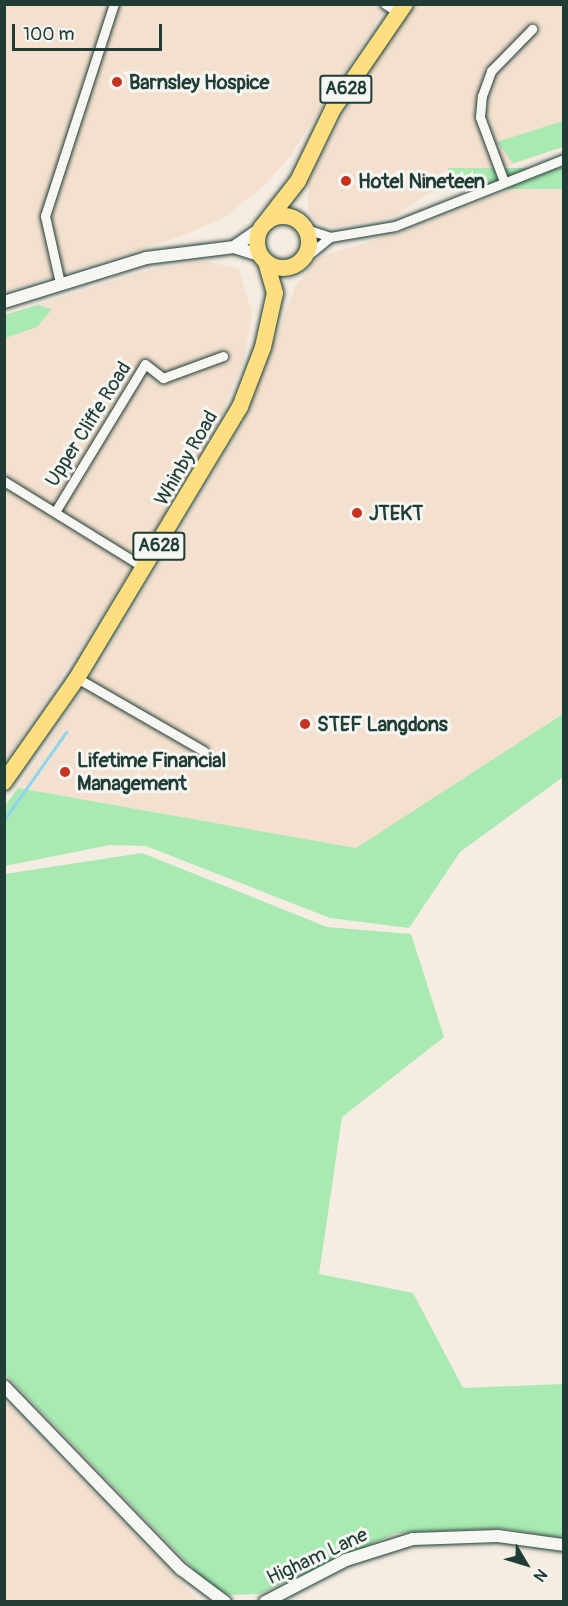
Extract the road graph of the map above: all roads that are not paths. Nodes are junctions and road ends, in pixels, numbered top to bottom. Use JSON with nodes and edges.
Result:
{"nodes":[{"id":1,"x":114,"y":4,"type":"edge"},
{"id":2,"x":396,"y":7,"type":"edge"},
{"id":3,"x":532,"y":29,"type":"dead end"},
{"id":4,"x":564,"y":159,"type":"edge"},
{"id":5,"x":503,"y":179,"type":"junction"},
{"id":6,"x":298,"y":181,"type":"junction"},
{"id":7,"x":263,"y":226,"type":"junction"},
{"id":8,"x":304,"y":227,"type":"junction"},
{"id":9,"x":330,"y":237,"type":"junction"},
{"id":10,"x":234,"y":247,"type":"junction"},
{"id":11,"x":263,"y":259,"type":"junction"},
{"id":12,"x":299,"y":262,"type":"junction"},
{"id":13,"x":60,"y":284,"type":"junction"},
{"id":14,"x":275,"y":292,"type":"junction"},
{"id":15,"x":4,"y":302,"type":"edge"},
{"id":16,"x":223,"y":356,"type":"dead end"},
{"id":17,"x":7,"y":482,"type":"edge"},
{"id":18,"x":4,"y":494,"type":"edge"},
{"id":19,"x":55,"y":512,"type":"junction"},
{"id":20,"x":145,"y":568,"type":"junction"},
{"id":21,"x":77,"y":678,"type":"junction"},
{"id":22,"x":204,"y":751,"type":"dead end"},
{"id":23,"x":4,"y":782,"type":"edge"},
{"id":24,"x":4,"y":1386,"type":"edge"},
{"id":25,"x":564,"y":1545,"type":"edge"},
{"id":26,"x":225,"y":1602,"type":"edge"},
{"id":27,"x":265,"y":1602,"type":"edge"}],
"edges":[{"from":1,"to":13,"type":"street"},
{"from":2,"to":6,"type":"highway","number":"A628"},
{"from":3,"to":5,"type":"street"},
{"from":4,"to":5,"type":"street"},
{"from":5,"to":9,"type":"street"},
{"from":6,"to":7,"type":"highway","number":"A628"},
{"from":6,"to":8,"type":"highway","number":"A628"},
{"from":7,"to":8,"type":"highway"},
{"from":7,"to":10,"type":"street"},
{"from":7,"to":11,"type":"highway","number":"A628"},
{"from":8,"to":9,"type":"street"},
{"from":8,"to":12,"type":"highway","number":"A628"},
{"from":9,"to":12,"type":"street"},
{"from":10,"to":11,"type":"street"},
{"from":10,"to":13,"type":"street"},
{"from":11,"to":12,"type":"highway"},
{"from":11,"to":14,"type":"highway","name":"Whinby Road","number":"A628"},
{"from":12,"to":14,"type":"highway","name":"Whinby Road","number":"A628"},
{"from":13,"to":15,"type":"street"},
{"from":14,"to":20,"type":"highway","name":"Whinby Road","number":"A628"},
{"from":16,"to":19,"type":"street","name":"Upper Cliffe Road"},
{"from":17,"to":18,"type":"street"},
{"from":17,"to":19,"type":"street","name":"Upper Cliffe Road"},
{"from":19,"to":20,"type":"street","name":"Upper Cliffe Road"},
{"from":20,"to":21,"type":"highway","name":"Whinby Road","number":"A628"},
{"from":21,"to":22,"type":"street"},
{"from":21,"to":23,"type":"highway","name":"Whinby Road","number":"A628"},
{"from":24,"to":26,"type":"street"},
{"from":25,"to":27,"type":"street","name":"Higham Lane"}]}
